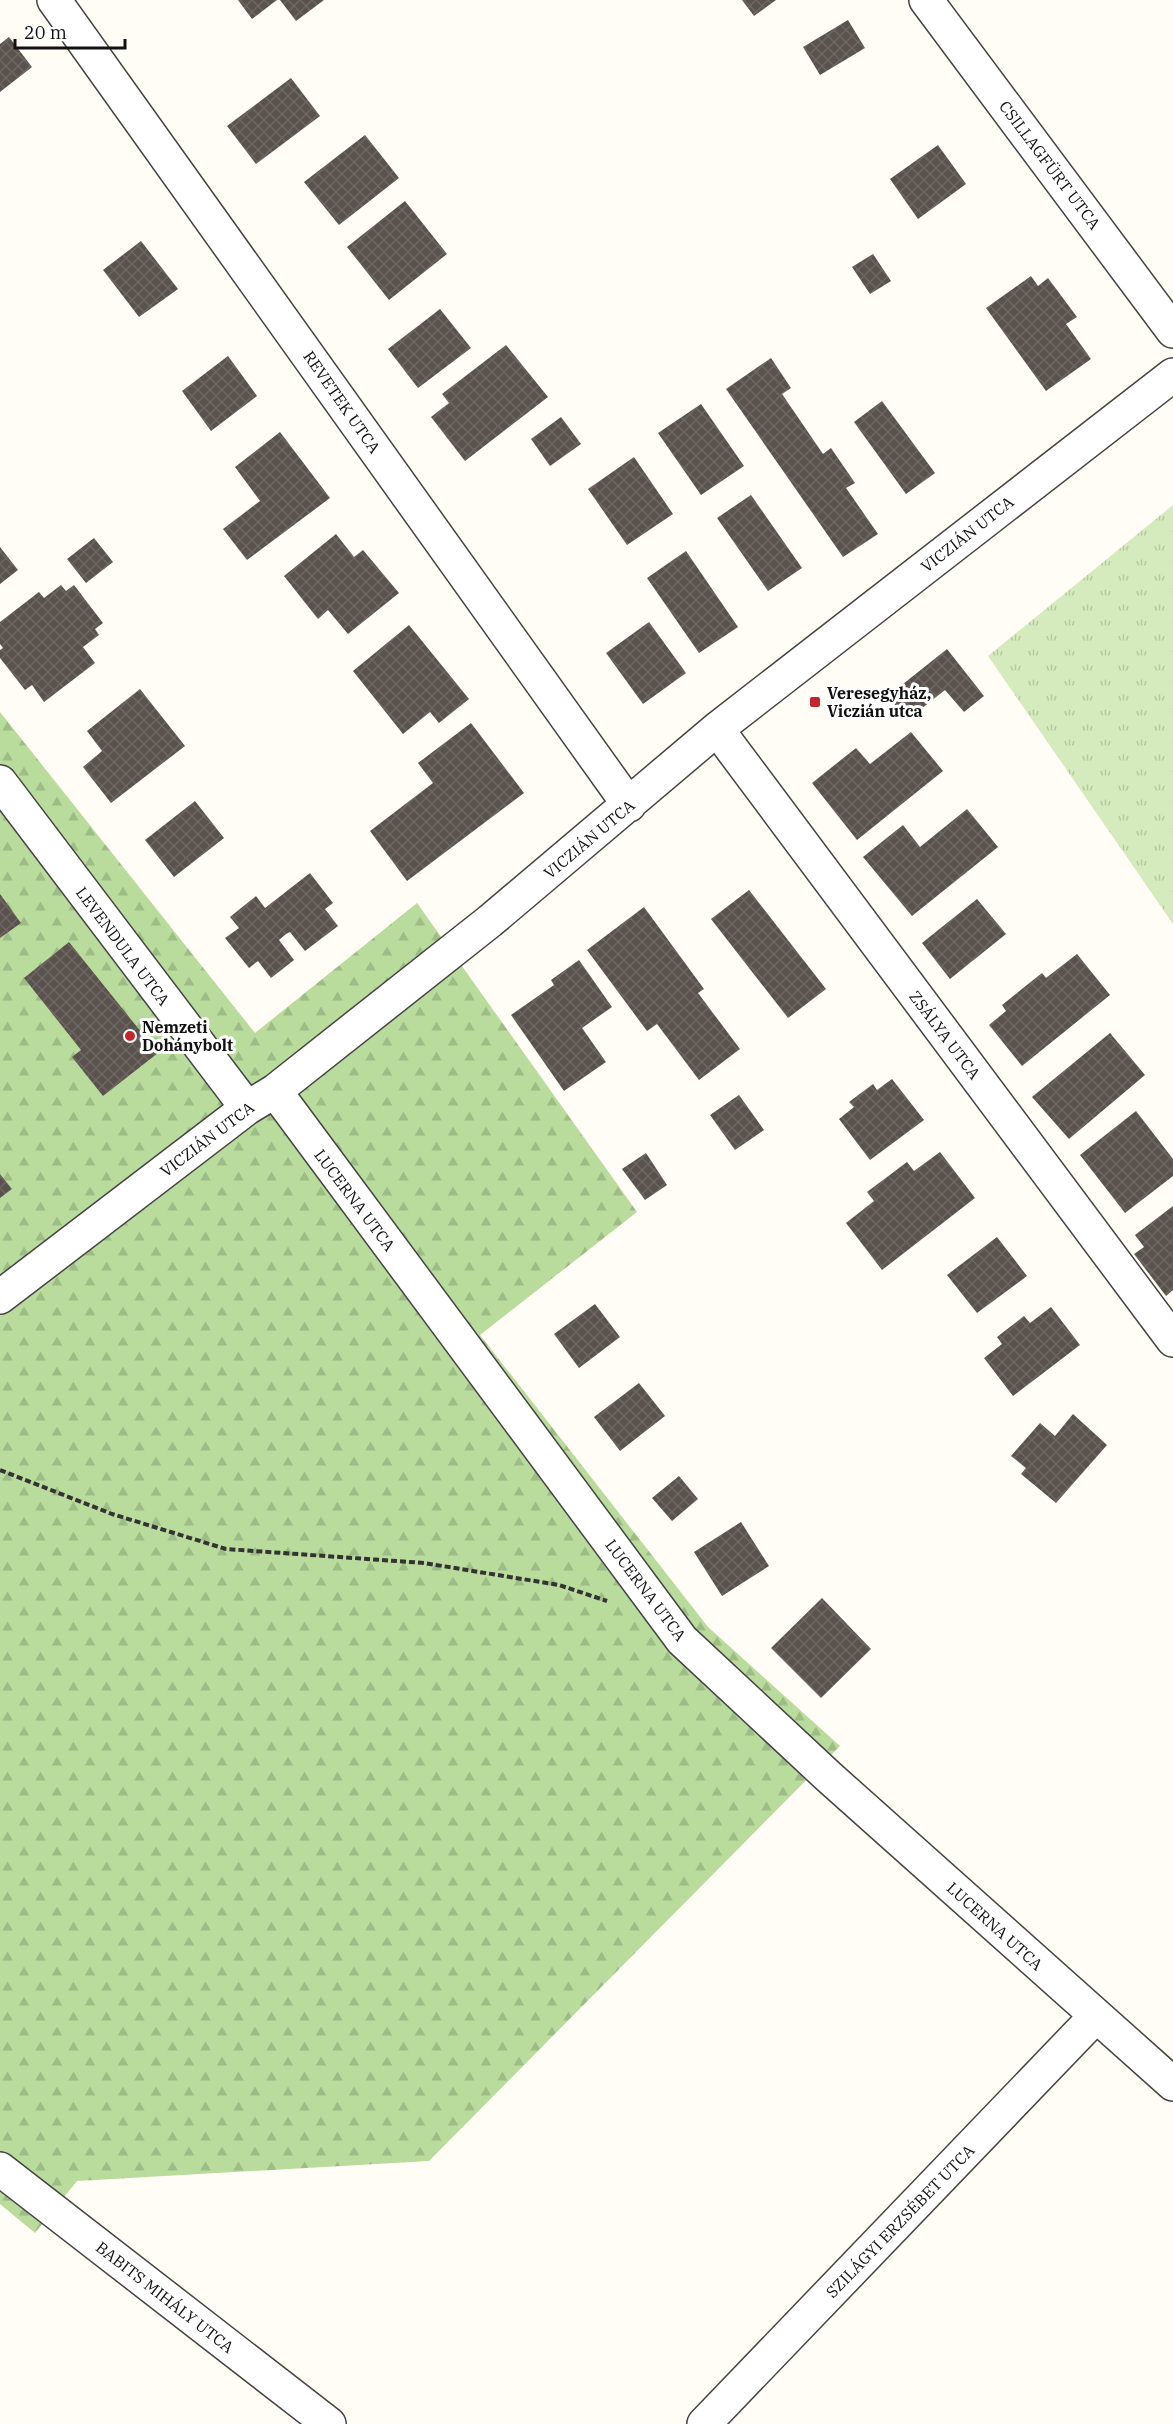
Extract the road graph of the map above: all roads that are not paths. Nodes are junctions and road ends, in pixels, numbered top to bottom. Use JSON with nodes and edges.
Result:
{"nodes":[{"id":1,"x":54,"y":0,"type":"edge"},
{"id":2,"x":926,"y":0,"type":"edge"},
{"id":3,"x":1173,"y":331,"type":"edge"},
{"id":4,"x":1173,"y":375,"type":"edge"},
{"id":5,"x":717,"y":729,"type":"junction"},
{"id":6,"x":0,"y":782,"type":"edge"},
{"id":7,"x":629,"y":805,"type":"junction"},
{"id":8,"x":275,"y":1091,"type":"junction"},
{"id":9,"x":247,"y":1108,"type":"junction"},
{"id":10,"x":0,"y":1297,"type":"edge"},
{"id":11,"x":1173,"y":1340,"type":"edge"},
{"id":12,"x":1095,"y":2017,"type":"junction"},
{"id":13,"x":1173,"y":2084,"type":"edge"},
{"id":14,"x":0,"y":2169,"type":"edge"},
{"id":15,"x":329,"y":2424,"type":"edge"},
{"id":16,"x":704,"y":2424,"type":"edge"}],
"edges":[{"from":1,"to":7,"type":"street","name":"REVETEK UTCA"},
{"from":2,"to":3,"type":"street","name":"CSILLAGFÜRT UTCA"},
{"from":4,"to":5,"type":"street","name":"VICZIÁN UTCA"},
{"from":5,"to":7,"type":"street","name":"VICZIÁN UTCA"},
{"from":5,"to":11,"type":"street","name":"ZSÁLYA UTCA"},
{"from":6,"to":9,"type":"street","name":"LEVENDULA UTCA"},
{"from":7,"to":8,"type":"street","name":"VICZIÁN UTCA"},
{"from":8,"to":9,"type":"street","name":"VICZIÁN UTCA"},
{"from":8,"to":12,"type":"street","name":"LUCERNA UTCA"},
{"from":9,"to":10,"type":"street","name":"VICZIÁN UTCA"},
{"from":12,"to":13,"type":"street","name":"LUCERNA UTCA"},
{"from":12,"to":16,"type":"street","name":"SZILÁGYI ERZSÉBET UTCA"},
{"from":14,"to":15,"type":"street","name":"BABITS MIHÁLY UTCA"}]}
